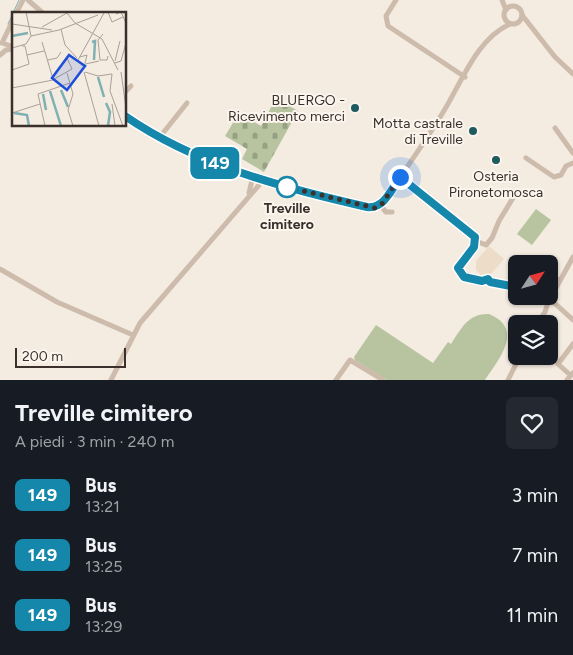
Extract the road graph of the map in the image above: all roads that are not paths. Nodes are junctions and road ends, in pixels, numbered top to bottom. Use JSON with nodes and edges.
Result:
{"nodes":[{"id":1,"x":23,"y":0,"type":"edge"},
{"id":2,"x":28,"y":0,"type":"edge"},
{"id":3,"x":396,"y":0,"type":"edge"},
{"id":4,"x":503,"y":0,"type":"edge"},
{"id":5,"x":512,"y":6,"type":"junction"},
{"id":6,"x":17,"y":12,"type":"edge"},
{"id":7,"x":42,"y":12,"type":"edge"},
{"id":8,"x":505,"y":13,"type":"junction"},
{"id":9,"x":522,"y":15,"type":"junction"},
{"id":10,"x":12,"y":22,"type":"edge"},
{"id":11,"x":518,"y":23,"type":"junction"},
{"id":12,"x":510,"y":24,"type":"junction"},
{"id":13,"x":531,"y":28,"type":"junction"},
{"id":14,"x":499,"y":29,"type":"junction"},
{"id":15,"x":2,"y":46,"type":"edge"},
{"id":16,"x":573,"y":74,"type":"edge"},
{"id":17,"x":465,"y":77,"type":"junction"},
{"id":18,"x":131,"y":86,"type":"dead end"},
{"id":19,"x":126,"y":91,"type":"edge"},
{"id":20,"x":187,"y":104,"type":"dead end"},
{"id":21,"x":126,"y":117,"type":"edge"},
{"id":22,"x":555,"y":128,"type":"dead end"},
{"id":23,"x":159,"y":138,"type":"junction"},
{"id":24,"x":573,"y":153,"type":"edge"},
{"id":25,"x":526,"y":158,"type":"dead end"},
{"id":26,"x":573,"y":163,"type":"edge"},
{"id":27,"x":239,"y":172,"type":"junction"},
{"id":28,"x":400,"y":177,"type":"junction"},
{"id":29,"x":251,"y":182,"type":"junction"},
{"id":30,"x":258,"y":182,"type":"junction"},
{"id":31,"x":516,"y":192,"type":"dead end"},
{"id":32,"x":249,"y":194,"type":"junction"},
{"id":33,"x":378,"y":206,"type":"junction"},
{"id":34,"x":392,"y":212,"type":"dead end"},
{"id":35,"x":476,"y":241,"type":"junction"},
{"id":36,"x":573,"y":257,"type":"edge"},
{"id":37,"x":0,"y":269,"type":"edge"},
{"id":38,"x":560,"y":278,"type":"joint"},
{"id":39,"x":558,"y":281,"type":"edge"},
{"id":40,"x":508,"y":286,"type":"edge"},
{"id":41,"x":555,"y":305,"type":"edge"},
{"id":42,"x":573,"y":320,"type":"edge"},
{"id":43,"x":133,"y":335,"type":"junction"},
{"id":44,"x":573,"y":344,"type":"edge"},
{"id":45,"x":516,"y":365,"type":"edge"},
{"id":46,"x":570,"y":373,"type":"edge"},
{"id":47,"x":111,"y":380,"type":"edge"},
{"id":48,"x":336,"y":380,"type":"edge"},
{"id":49,"x":383,"y":380,"type":"edge"},
{"id":50,"x":508,"y":380,"type":"edge"},
{"id":51,"x":567,"y":380,"type":"edge"}],
"edges":[{"from":1,"to":6,"type":"street"},
{"from":2,"to":7,"type":"street"},
{"from":3,"to":17,"type":"street"},
{"from":4,"to":5,"type":"street"},
{"from":4,"to":8,"type":"street"},
{"from":5,"to":8,"type":"street"},
{"from":5,"to":9,"type":"street"},
{"from":8,"to":12,"type":"street"},
{"from":8,"to":14,"type":"street"},
{"from":9,"to":11,"type":"street"},
{"from":9,"to":13,"type":"street"},
{"from":10,"to":15,"type":"street"},
{"from":11,"to":12,"type":"street"},
{"from":11,"to":13,"type":"street"},
{"from":12,"to":14,"type":"street"},
{"from":13,"to":16,"type":"street"},
{"from":14,"to":17,"type":"street"},
{"from":17,"to":28,"type":"street"},
{"from":18,"to":19,"type":"street"},
{"from":20,"to":23,"type":"street"},
{"from":21,"to":23,"type":"street"},
{"from":22,"to":24,"type":"street"},
{"from":23,"to":27,"type":"street"},
{"from":25,"to":26,"type":"street"},
{"from":27,"to":29,"type":"street"},
{"from":27,"to":30,"type":"street"},
{"from":28,"to":33,"type":"street"},
{"from":28,"to":35,"type":"street"},
{"from":29,"to":30,"type":"street"},
{"from":29,"to":32,"type":"street"},
{"from":30,"to":32,"type":"street"},
{"from":30,"to":33,"type":"street"},
{"from":31,"to":35,"type":"street"},
{"from":32,"to":43,"type":"street"},
{"from":33,"to":34,"type":"street"},
{"from":35,"to":40,"type":"street"},
{"from":36,"to":38,"type":"street"},
{"from":37,"to":43,"type":"street"},
{"from":38,"to":39,"type":"street"},
{"from":41,"to":42,"type":"street"},
{"from":43,"to":47,"type":"street"},
{"from":44,"to":46,"type":"street"},
{"from":45,"to":50,"type":"street"},
{"from":46,"to":51,"type":"street"},
{"from":48,"to":49,"type":"street"}]}
